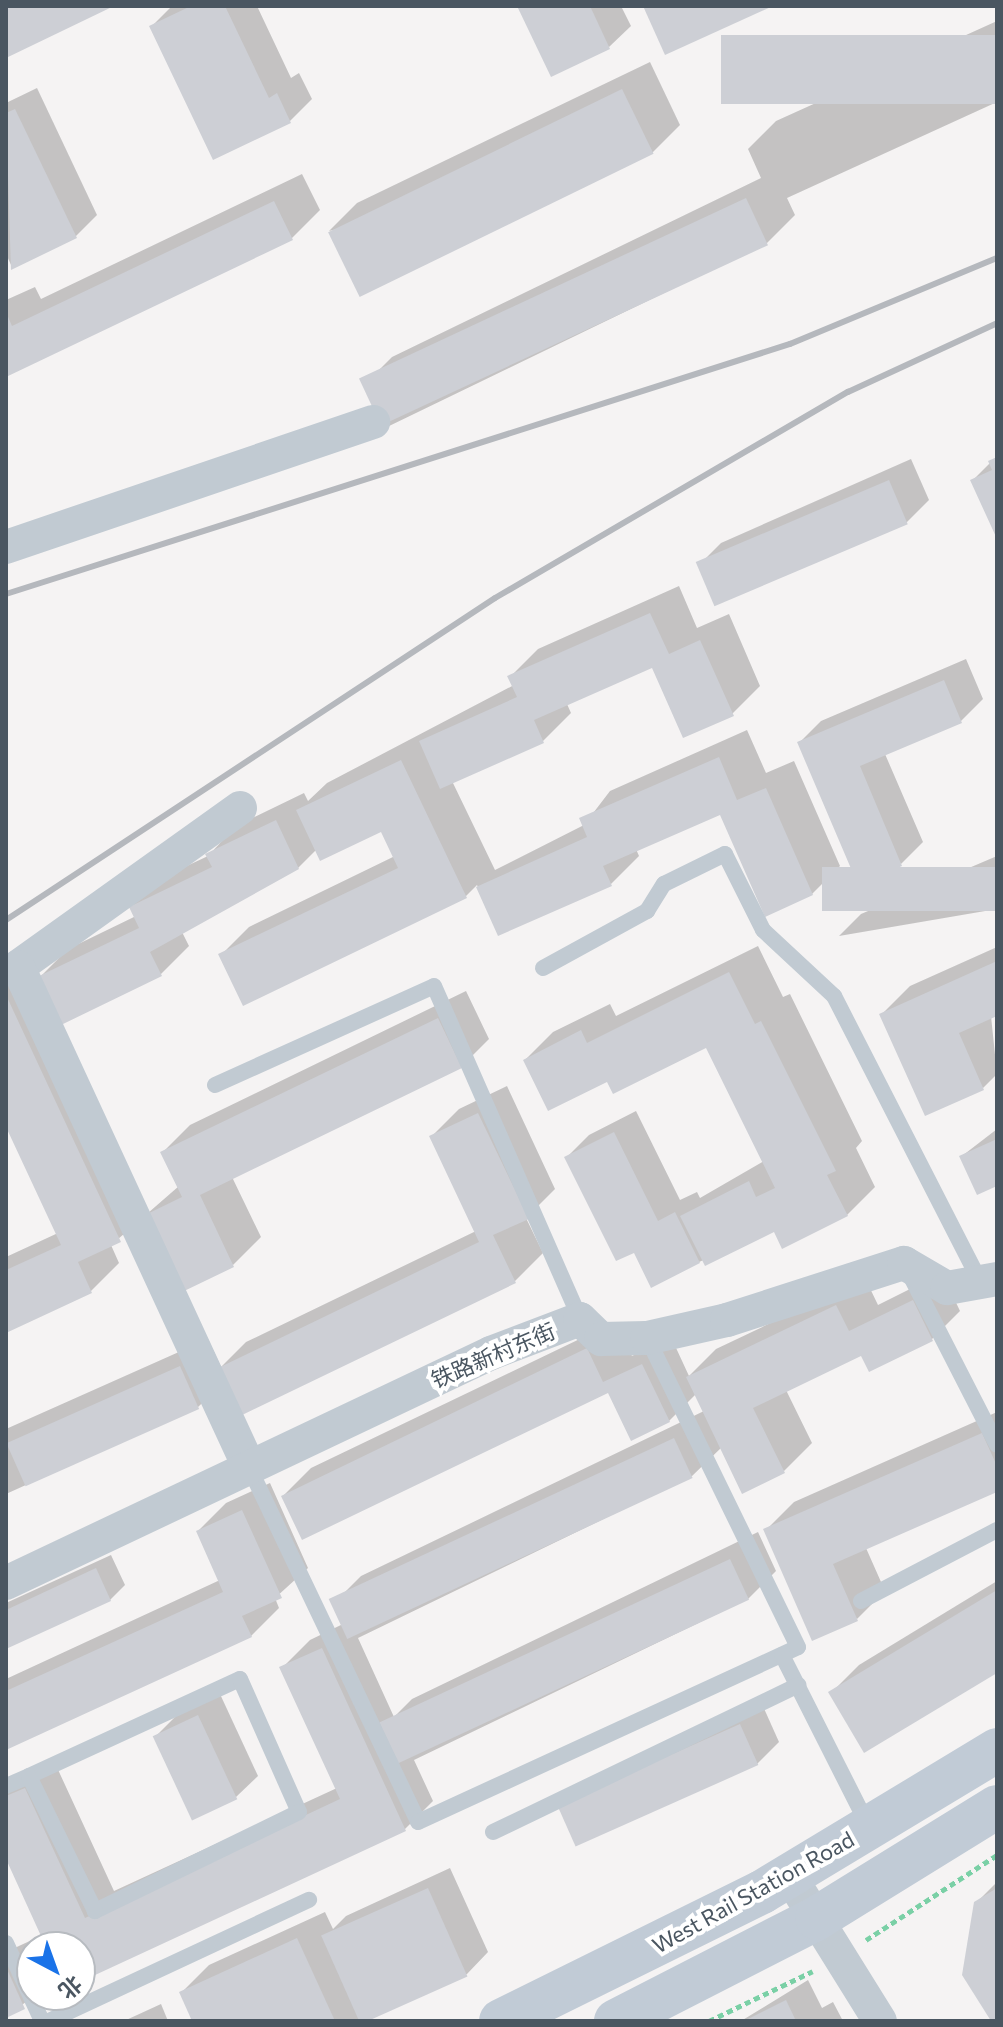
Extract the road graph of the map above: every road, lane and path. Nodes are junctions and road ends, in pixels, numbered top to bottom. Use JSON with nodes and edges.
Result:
{"nodes":[{"id":1,"x":373,"y":422,"type":"dead end"},
{"id":2,"x":6,"y":547,"type":"edge"},
{"id":3,"x":240,"y":808,"type":"dead end"},
{"id":4,"x":543,"y":968,"type":"dead end"},
{"id":5,"x":215,"y":1085,"type":"dead end"},
{"id":6,"x":904,"y":1263,"type":"junction"},
{"id":7,"x":989,"y":1281,"type":"edge"},
{"id":8,"x":580,"y":1319,"type":"junction"},
{"id":9,"x":647,"y":1338,"type":"junction"},
{"id":10,"x":997,"y":1445,"type":"edge"},
{"id":11,"x":249,"y":1467,"type":"junction"},
{"id":12,"x":997,"y":1530,"type":"edge"},
{"id":13,"x":6,"y":1583,"type":"edge"},
{"id":14,"x":861,"y":1601,"type":"dead end"},
{"id":15,"x":782,"y":1655,"type":"junction"},
{"id":16,"x":799,"y":1685,"type":"junction"},
{"id":17,"x":997,"y":1750,"type":"edge"},
{"id":18,"x":29,"y":1776,"type":"junction"},
{"id":19,"x":6,"y":1786,"type":"edge"},
{"id":20,"x":997,"y":1807,"type":"edge"},
{"id":21,"x":869,"y":1827,"type":"junction"},
{"id":22,"x":493,"y":1832,"type":"dead end"},
{"id":23,"x":789,"y":1875,"type":"junction"},
{"id":24,"x":309,"y":1900,"type":"dead end"},
{"id":25,"x":817,"y":1918,"type":"junction"},
{"id":26,"x":6,"y":1943,"type":"edge"},
{"id":27,"x":42,"y":2021,"type":"edge"},
{"id":28,"x":49,"y":2021,"type":"edge"},
{"id":29,"x":501,"y":2021,"type":"edge"},
{"id":30,"x":616,"y":2021,"type":"edge"},
{"id":31,"x":880,"y":2021,"type":"edge"}],
"edges":[{"from":1,"to":2,"type":"street"},
{"from":3,"to":11,"type":"street"},
{"from":4,"to":7,"type":"lane"},
{"from":5,"to":8,"type":"lane"},
{"from":6,"to":7,"type":"street"},
{"from":6,"to":9,"type":"street","name":"铁路新村东街"},
{"from":6,"to":10,"type":"lane"},
{"from":8,"to":9,"type":"street","name":"铁路新村东街"},
{"from":8,"to":11,"type":"street","name":"铁路新村东街"},
{"from":9,"to":15,"type":"lane"},
{"from":11,"to":13,"type":"street","name":"铁路新村东街"},
{"from":11,"to":15,"type":"lane"},
{"from":12,"to":14,"type":"lane"},
{"from":15,"to":16,"type":"lane"},
{"from":16,"to":21,"type":"lane"},
{"from":16,"to":22,"type":"lane"},
{"from":17,"to":21,"type":"main road","name":"West Rail Station Road"},
{"from":18,"to":18,"type":"lane"},
{"from":18,"to":19,"type":"lane"},
{"from":20,"to":25,"type":"main road"},
{"from":21,"to":23,"type":"main road","name":"West Rail Station Road"},
{"from":23,"to":25,"type":"street"},
{"from":23,"to":29,"type":"main road","name":"West Rail Station Road"},
{"from":24,"to":28,"type":"lane"},
{"from":25,"to":30,"type":"main road"},
{"from":25,"to":31,"type":"street"},
{"from":26,"to":27,"type":"lane"}]}
